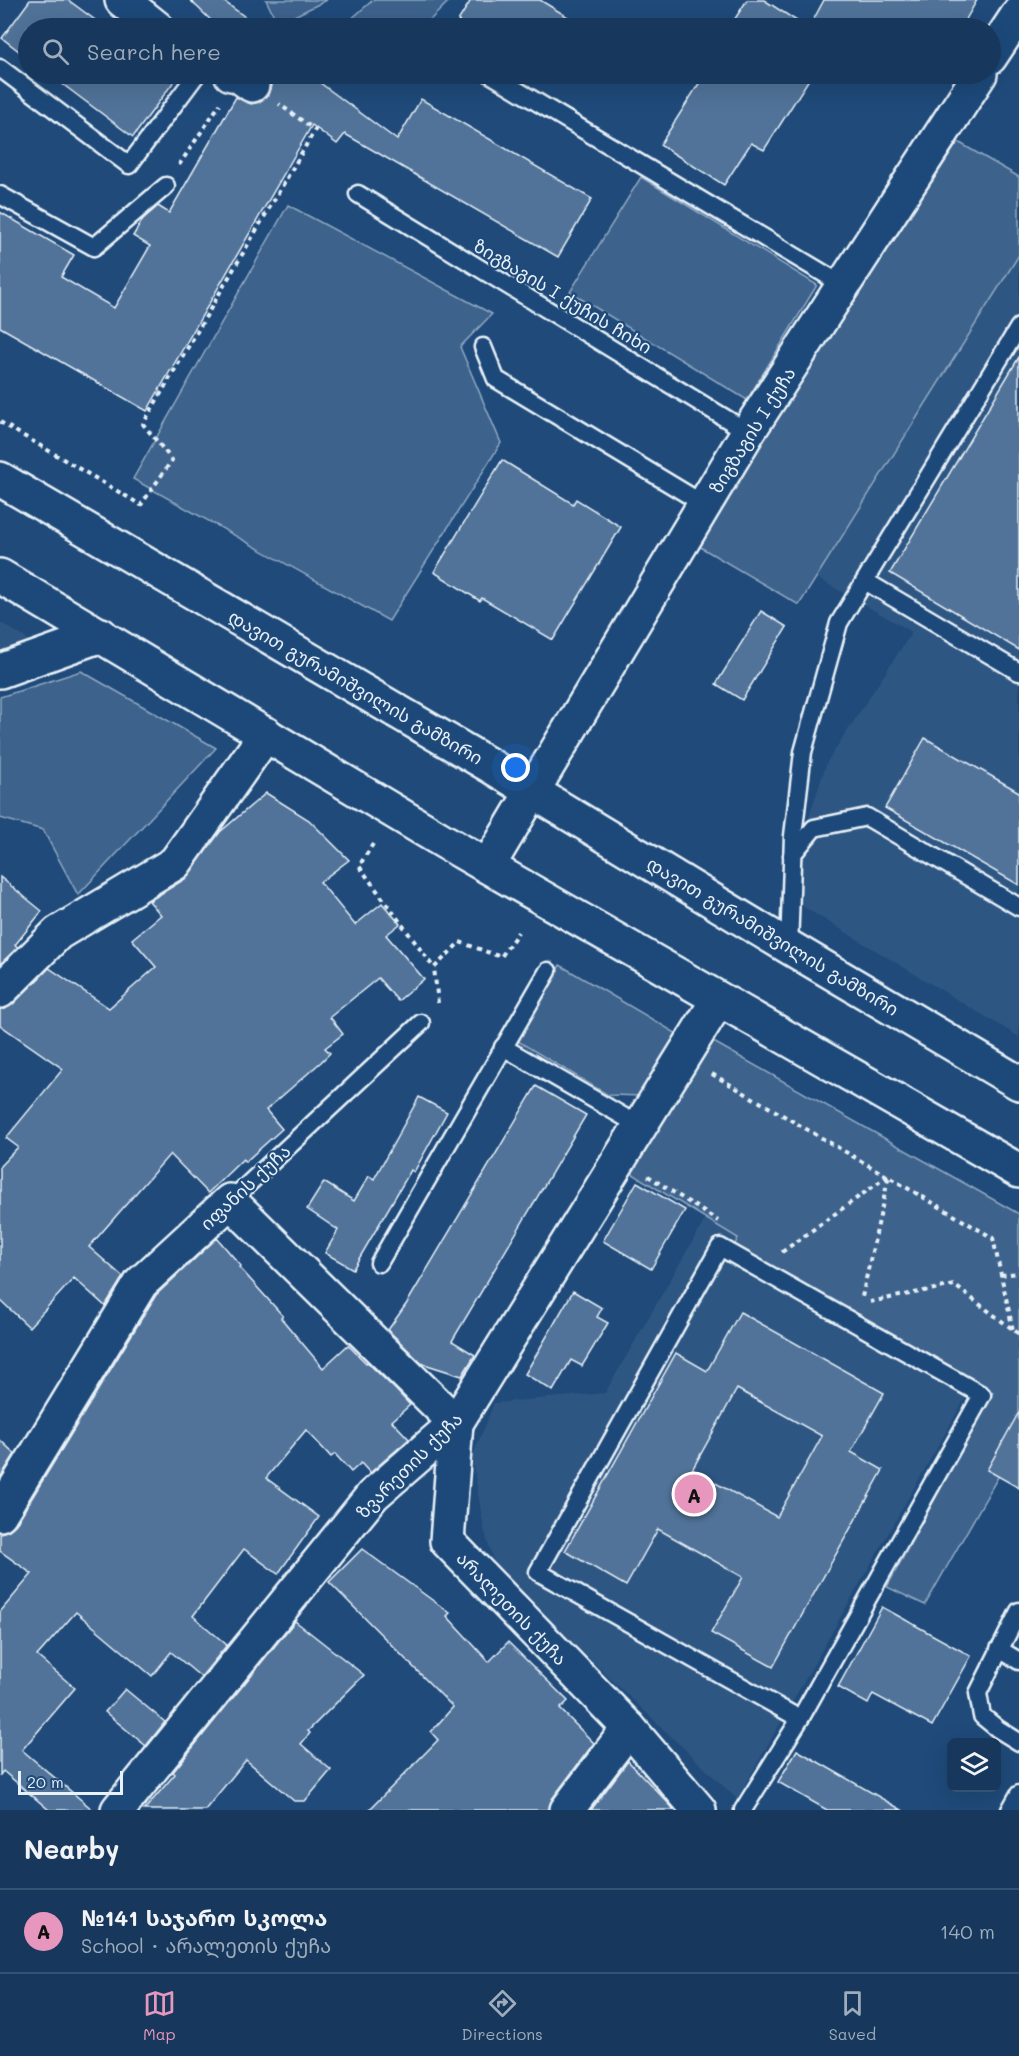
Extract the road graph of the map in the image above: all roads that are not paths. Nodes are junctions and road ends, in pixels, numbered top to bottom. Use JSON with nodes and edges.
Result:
{"nodes":[{"id":1,"x":122,"y":0,"type":"edge"},
{"id":2,"x":1019,"y":13,"type":"edge"},
{"id":3,"x":144,"y":18,"type":"edge"},
{"id":4,"x":1001,"y":40,"type":"edge"},
{"id":5,"x":0,"y":68,"type":"edge"},
{"id":6,"x":18,"y":82,"type":"edge"},
{"id":7,"x":21,"y":84,"type":"edge"},
{"id":8,"x":190,"y":84,"type":"edge"},
{"id":9,"x":507,"y":84,"type":"edge"},
{"id":10,"x":974,"y":84,"type":"edge"},
{"id":11,"x":166,"y":186,"type":"road end"},
{"id":12,"x":358,"y":194,"type":"dead end"},
{"id":13,"x":0,"y":195,"type":"edge"},
{"id":14,"x":843,"y":285,"type":"junction"},
{"id":15,"x":1019,"y":327,"type":"edge"},
{"id":16,"x":483,"y":347,"type":"dead end"},
{"id":17,"x":748,"y":432,"type":"junction"},
{"id":18,"x":0,"y":479,"type":"edge"},
{"id":19,"x":705,"y":506,"type":"junction"},
{"id":20,"x":0,"y":576,"type":"edge"},
{"id":21,"x":865,"y":581,"type":"junction"},
{"id":22,"x":101,"y":635,"type":"junction"},
{"id":23,"x":0,"y":670,"type":"edge"},
{"id":24,"x":1019,"y":672,"type":"edge"},
{"id":25,"x":266,"y":734,"type":"junction"},
{"id":26,"x":532,"y":792,"type":"junction"},
{"id":27,"x":792,"y":855,"type":"junction"},
{"id":28,"x":488,"y":866,"type":"junction"},
{"id":29,"x":1019,"y":907,"type":"edge"},
{"id":30,"x":789,"y":947,"type":"junction"},
{"id":31,"x":548,"y":971,"type":"dead end"},
{"id":32,"x":0,"y":991,"type":"edge"},
{"id":33,"x":718,"y":1000,"type":"junction"},
{"id":34,"x":421,"y":1023,"type":"road end"},
{"id":35,"x":503,"y":1047,"type":"junction"},
{"id":36,"x":1019,"y":1083,"type":"edge"},
{"id":37,"x":640,"y":1126,"type":"junction"},
{"id":38,"x":1019,"y":1171,"type":"edge"},
{"id":39,"x":230,"y":1201,"type":"junction"},
{"id":40,"x":379,"y":1263,"type":"dead end"},
{"id":41,"x":456,"y":1423,"type":"junction"},
{"id":42,"x":0,"y":1514,"type":"edge"},
{"id":43,"x":1019,"y":1611,"type":"edge"},
{"id":44,"x":999,"y":1649,"type":"junction"},
{"id":45,"x":1019,"y":1661,"type":"edge"},
{"id":46,"x":800,"y":1719,"type":"junction"},
{"id":47,"x":629,"y":1728,"type":"junction"},
{"id":48,"x":1019,"y":1742,"type":"edge"},
{"id":49,"x":1019,"y":1794,"type":"edge"},
{"id":50,"x":118,"y":1810,"type":"edge"},
{"id":51,"x":567,"y":1810,"type":"edge"},
{"id":52,"x":699,"y":1810,"type":"edge"},
{"id":53,"x":743,"y":1810,"type":"edge"},
{"id":54,"x":1010,"y":1810,"type":"edge"}],
"edges":[{"from":1,"to":3,"type":"street"},
{"from":2,"to":4,"type":"street"},
{"from":5,"to":6,"type":"lane"},
{"from":7,"to":8,"type":"lane"},
{"from":9,"to":14,"type":"lane"},
{"from":10,"to":14,"type":"street","name":"ზიგზაგის I ქუჩა"},
{"from":11,"to":13,"type":"lane"},
{"from":12,"to":17,"type":"lane","name":"ზიგზაგის I ქუჩის ჩიხი"},
{"from":14,"to":17,"type":"street","name":"ზიგზაგის I ქუჩა"},
{"from":15,"to":21,"type":"lane"},
{"from":16,"to":19,"type":"lane"},
{"from":17,"to":19,"type":"street","name":"ზიგზაგის I ქუჩა"},
{"from":18,"to":26,"type":"street","name":"დავით გურამიშვილის გამზირი"},
{"from":19,"to":26,"type":"street","name":"ზიგზაგის I ქუჩა"},
{"from":20,"to":22,"type":"street"},
{"from":21,"to":24,"type":"lane"},
{"from":21,"to":27,"type":"lane"},
{"from":22,"to":23,"type":"street"},
{"from":22,"to":25,"type":"street"},
{"from":25,"to":28,"type":"street"},
{"from":25,"to":32,"type":"street"},
{"from":26,"to":28,"type":"street","name":"ზიგზაგის I ქუჩა"},
{"from":26,"to":30,"type":"street","name":"დავით გურამიშვილის გამზირი"},
{"from":27,"to":29,"type":"lane"},
{"from":27,"to":30,"type":"lane"},
{"from":28,"to":33,"type":"street"},
{"from":30,"to":36,"type":"street","name":"დავით გურამიშვილის გამზირი"},
{"from":31,"to":35,"type":"lane"},
{"from":33,"to":37,"type":"street","name":"ზვარეთის ქუჩა"},
{"from":33,"to":38,"type":"street"},
{"from":34,"to":39,"type":"lane","name":"იფანის ქუჩა"},
{"from":35,"to":37,"type":"lane"},
{"from":35,"to":40,"type":"lane"},
{"from":37,"to":41,"type":"street","name":"ზვარეთის ქუჩა"},
{"from":39,"to":41,"type":"street"},
{"from":39,"to":42,"type":"street","name":"იფანის ქუჩა"},
{"from":41,"to":47,"type":"street","name":"არალეთის ქუჩა"},
{"from":41,"to":50,"type":"street","name":"ზვარეთის ქუჩა"},
{"from":43,"to":44,"type":"lane"},
{"from":44,"to":45,"type":"lane"},
{"from":44,"to":48,"type":"lane"},
{"from":46,"to":46,"type":"lane"},
{"from":46,"to":53,"type":"lane"},
{"from":47,"to":51,"type":"street"},
{"from":47,"to":52,"type":"street","name":"არალეთის ქუჩა"},
{"from":49,"to":54,"type":"lane"}]}
